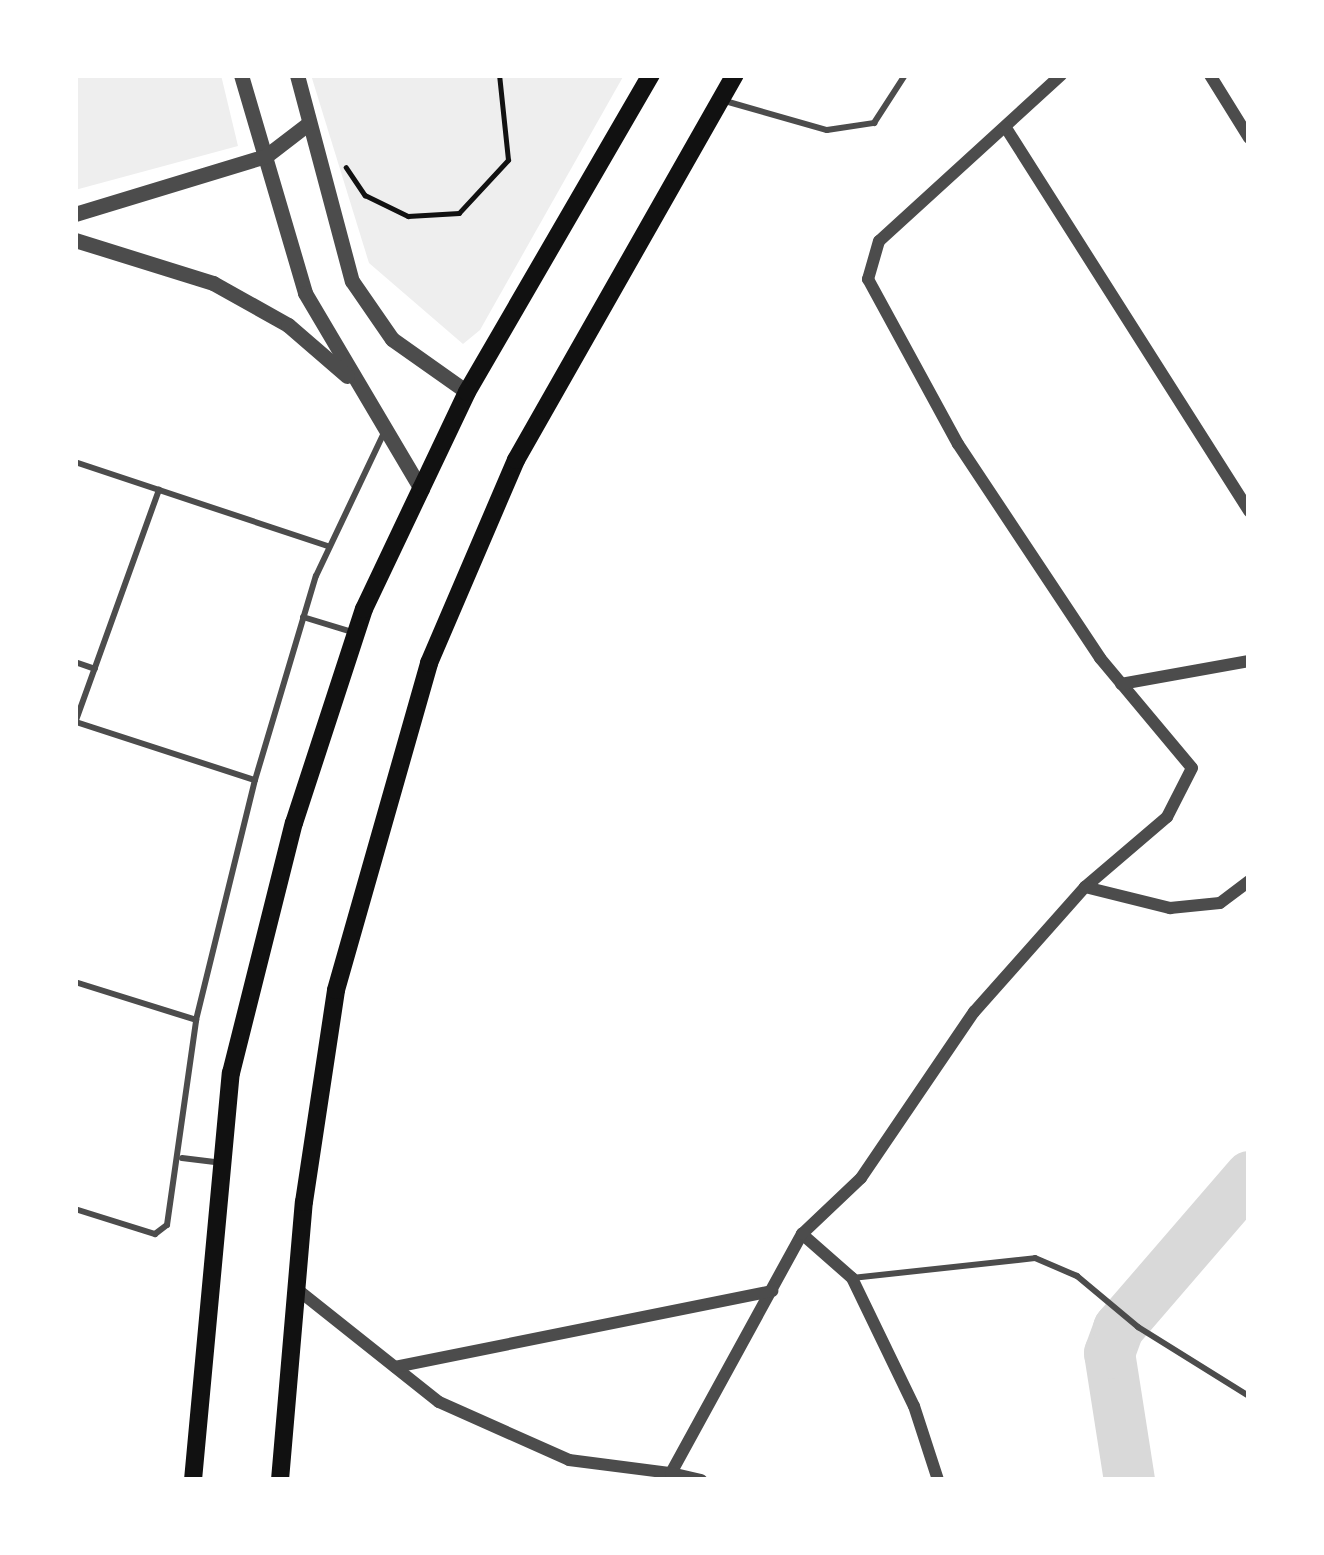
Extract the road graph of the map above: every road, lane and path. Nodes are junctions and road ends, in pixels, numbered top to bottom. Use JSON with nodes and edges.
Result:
{"nodes":[{"id":1,"x":106,"y":75,"type":"edge"},
{"id":2,"x":124,"y":75,"type":"edge"},
{"id":3,"x":241,"y":75,"type":"edge"},
{"id":4,"x":297,"y":75,"type":"edge"},
{"id":5,"x":499,"y":75,"type":"edge"},
{"id":6,"x":651,"y":75,"type":"edge"},
{"id":7,"x":735,"y":75,"type":"edge"},
{"id":8,"x":905,"y":75,"type":"edge"},
{"id":9,"x":1061,"y":75,"type":"edge"},
{"id":10,"x":1210,"y":75,"type":"edge"},
{"id":11,"x":721,"y":100,"type":"junction"},
{"id":12,"x":309,"y":123,"type":"junction"},
{"id":13,"x":1006,"y":128,"type":"junction"},
{"id":14,"x":1249,"y":138,"type":"edge"},
{"id":15,"x":266,"y":156,"type":"junction"},
{"id":16,"x":344,"y":163,"type":"dead end"},
{"id":17,"x":75,"y":214,"type":"edge"},
{"id":18,"x":75,"y":240,"type":"edge"},
{"id":19,"x":357,"y":384,"type":"junction"},
{"id":20,"x":467,"y":392,"type":"junction"},
{"id":21,"x":386,"y":430,"type":"junction"},
{"id":22,"x":75,"y":462,"type":"edge"},
{"id":23,"x":421,"y":489,"type":"junction"},
{"id":24,"x":159,"y":490,"type":"junction"},
{"id":25,"x":1249,"y":511,"type":"edge"},
{"id":26,"x":329,"y":546,"type":"junction"},
{"id":27,"x":303,"y":617,"type":"junction"},
{"id":28,"x":356,"y":633,"type":"junction"},
{"id":29,"x":1249,"y":661,"type":"edge"},
{"id":30,"x":75,"y":662,"type":"edge"},
{"id":31,"x":95,"y":669,"type":"junction"},
{"id":32,"x":1121,"y":684,"type":"junction"},
{"id":33,"x":75,"y":722,"type":"edge"},
{"id":34,"x":255,"y":780,"type":"junction"},
{"id":35,"x":1249,"y":881,"type":"edge"},
{"id":36,"x":1085,"y":887,"type":"junction"},
{"id":37,"x":75,"y":982,"type":"edge"},
{"id":38,"x":196,"y":1020,"type":"junction"},
{"id":39,"x":181,"y":1157,"type":"junction"},
{"id":40,"x":220,"y":1162,"type":"junction"},
{"id":41,"x":75,"y":1210,"type":"edge"},
{"id":42,"x":802,"y":1234,"type":"junction"},
{"id":43,"x":852,"y":1278,"type":"junction"},
{"id":44,"x":298,"y":1290,"type":"junction"},
{"id":45,"x":772,"y":1291,"type":"junction"},
{"id":46,"x":395,"y":1367,"type":"junction"},
{"id":47,"x":1249,"y":1396,"type":"edge"},
{"id":48,"x":671,"y":1473,"type":"junction"},
{"id":49,"x":193,"y":1480,"type":"edge"},
{"id":50,"x":280,"y":1480,"type":"edge"},
{"id":51,"x":701,"y":1480,"type":"edge"},
{"id":52,"x":938,"y":1480,"type":"edge"}],
"edges":[{"from":1,"to":2,"type":"path"},
{"from":3,"to":15,"type":"street"},
{"from":4,"to":12,"type":"street"},
{"from":5,"to":16,"type":"path"},
{"from":6,"to":20,"type":"main road"},
{"from":7,"to":11,"type":"main road"},
{"from":8,"to":11,"type":"lane"},
{"from":9,"to":13,"type":"street"},
{"from":10,"to":14,"type":"street"},
{"from":11,"to":44,"type":"main road"},
{"from":12,"to":15,"type":"street"},
{"from":12,"to":20,"type":"street"},
{"from":13,"to":25,"type":"street"},
{"from":13,"to":32,"type":"street"},
{"from":15,"to":17,"type":"street"},
{"from":15,"to":19,"type":"street"},
{"from":18,"to":19,"type":"street"},
{"from":19,"to":21,"type":"street"},
{"from":20,"to":23,"type":"main road"},
{"from":21,"to":23,"type":"street"},
{"from":21,"to":26,"type":"lane"},
{"from":22,"to":24,"type":"lane"},
{"from":23,"to":28,"type":"main road"},
{"from":24,"to":26,"type":"lane"},
{"from":24,"to":31,"type":"lane"},
{"from":26,"to":27,"type":"lane"},
{"from":27,"to":28,"type":"lane"},
{"from":27,"to":34,"type":"lane"},
{"from":28,"to":40,"type":"main road"},
{"from":29,"to":32,"type":"street"},
{"from":30,"to":31,"type":"lane"},
{"from":31,"to":33,"type":"lane"},
{"from":32,"to":36,"type":"street"},
{"from":33,"to":34,"type":"lane"},
{"from":34,"to":38,"type":"lane"},
{"from":35,"to":36,"type":"street"},
{"from":36,"to":42,"type":"street"},
{"from":37,"to":38,"type":"lane"},
{"from":38,"to":39,"type":"lane"},
{"from":39,"to":40,"type":"lane"},
{"from":39,"to":41,"type":"lane"},
{"from":40,"to":49,"type":"main road"},
{"from":42,"to":43,"type":"street"},
{"from":42,"to":45,"type":"street"},
{"from":43,"to":47,"type":"lane"},
{"from":43,"to":52,"type":"street"},
{"from":44,"to":46,"type":"street"},
{"from":44,"to":50,"type":"main road"},
{"from":45,"to":46,"type":"street"},
{"from":45,"to":48,"type":"street"},
{"from":46,"to":48,"type":"street"},
{"from":48,"to":51,"type":"street"}]}
